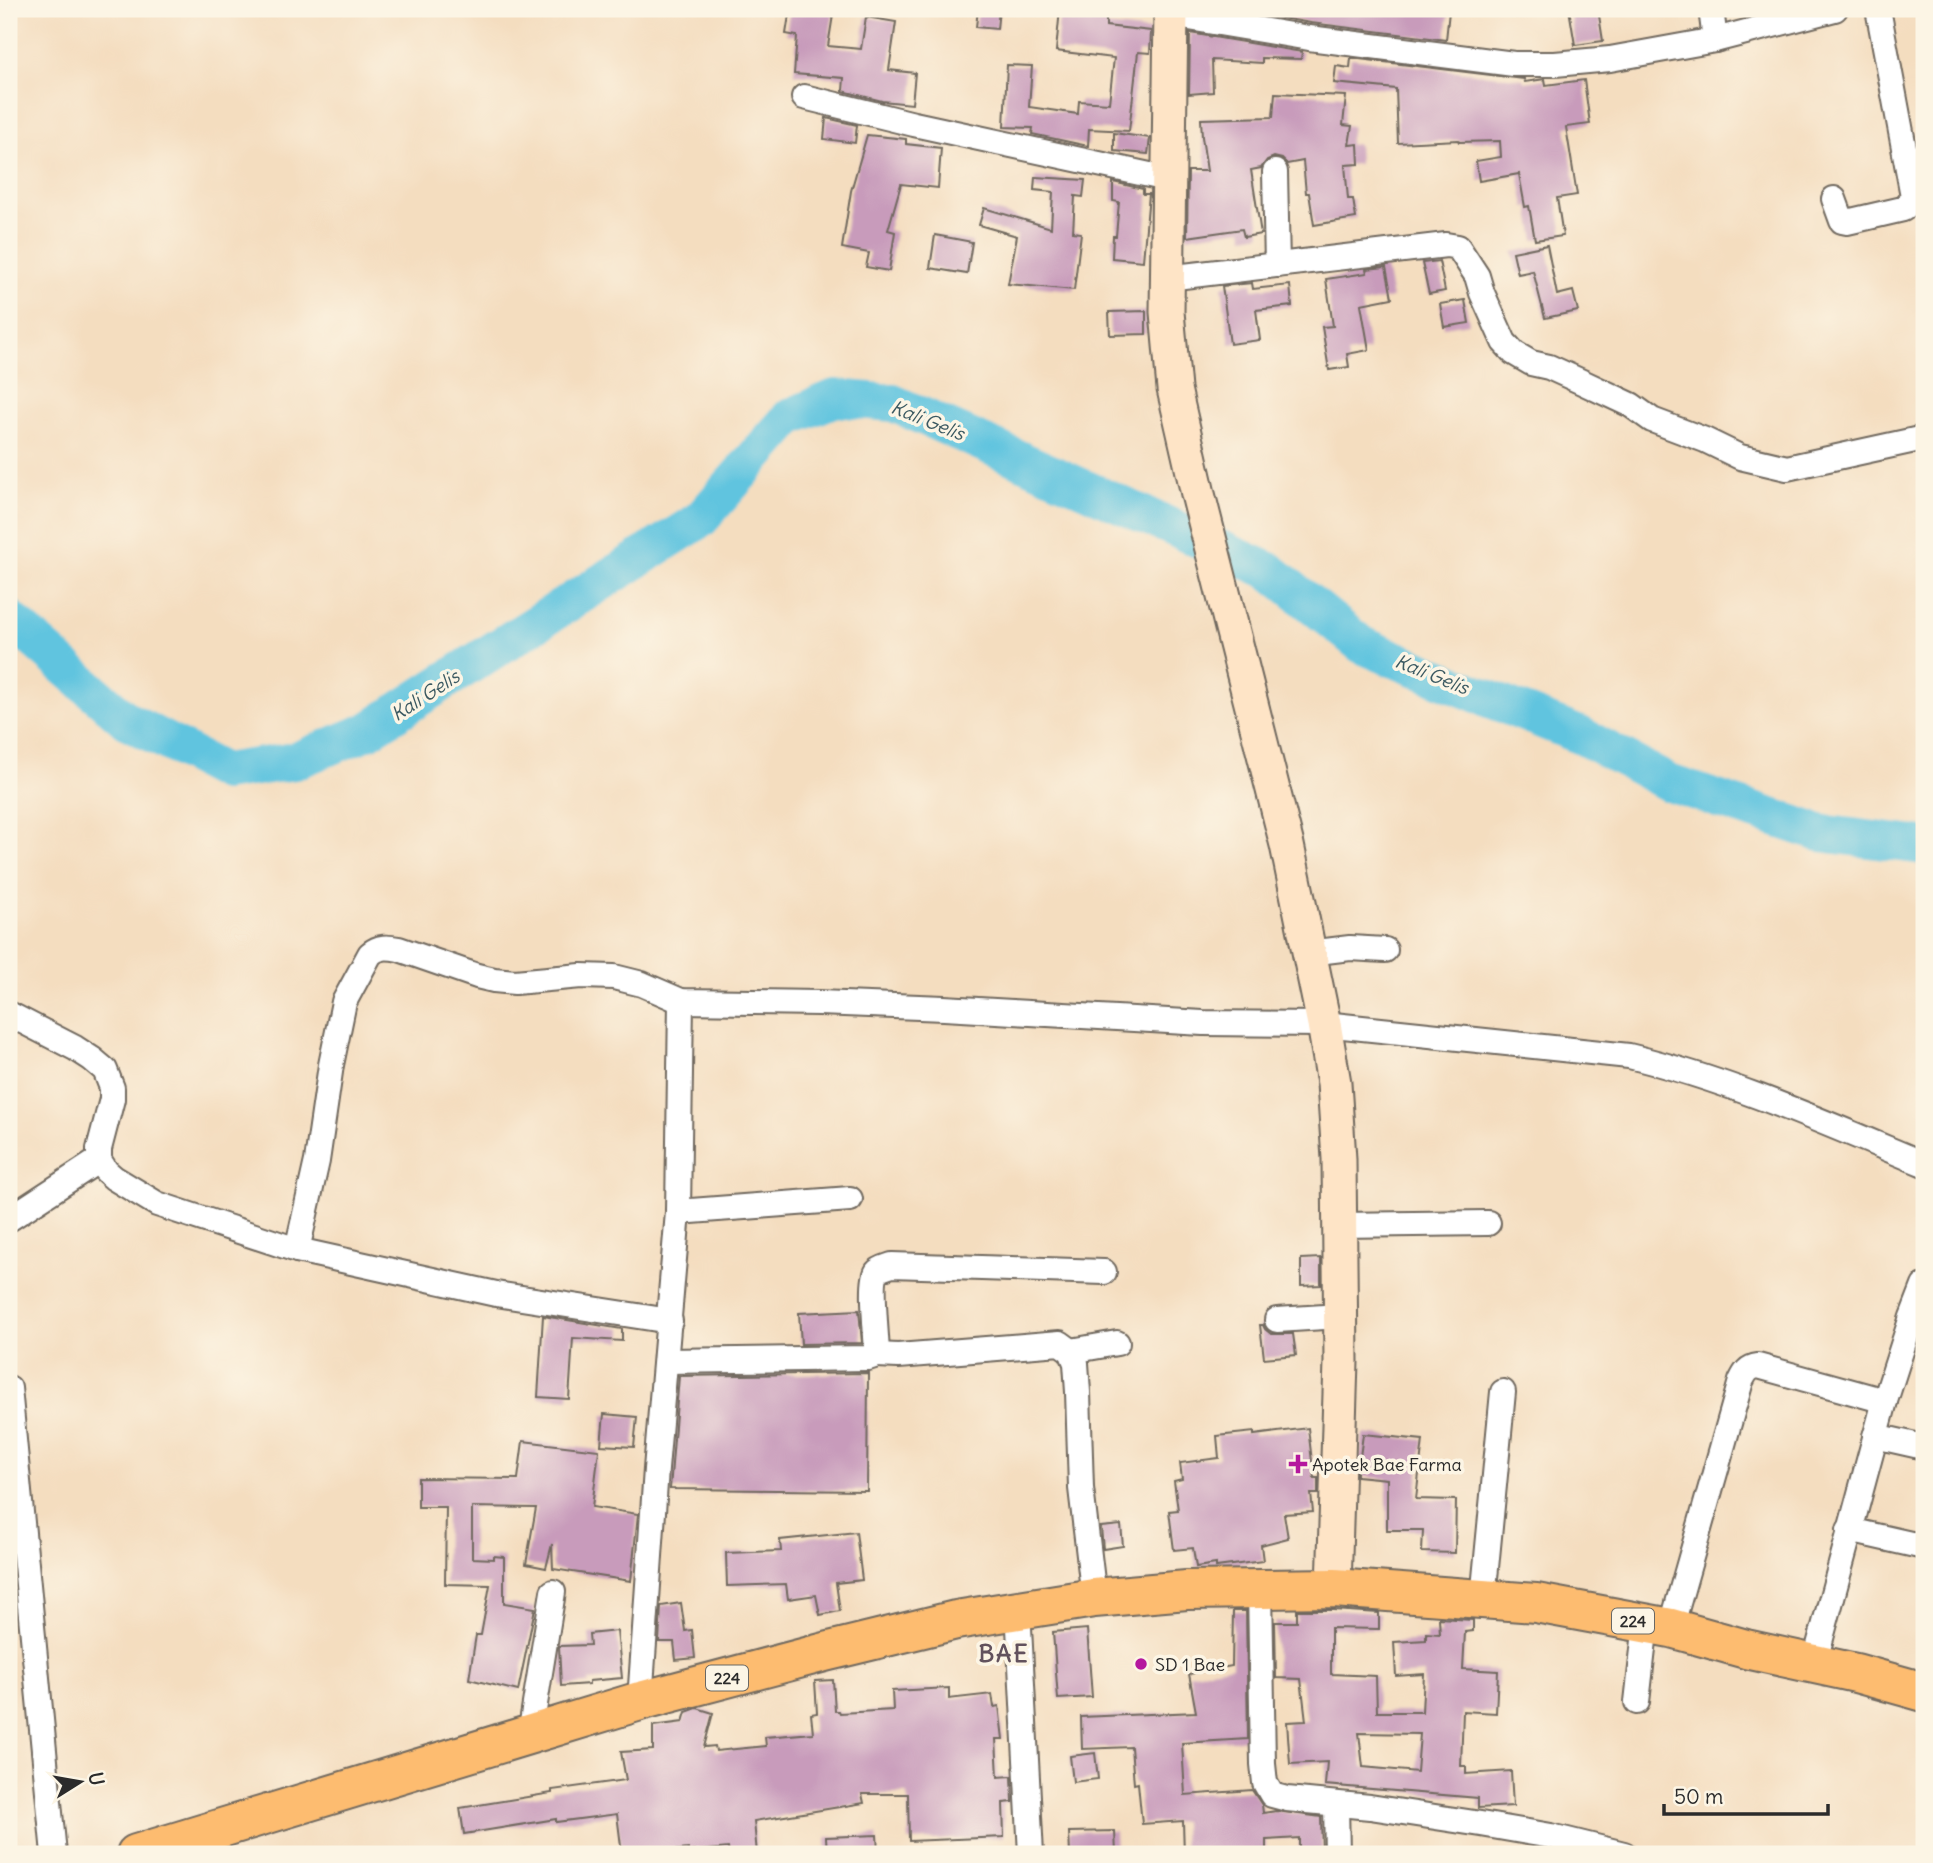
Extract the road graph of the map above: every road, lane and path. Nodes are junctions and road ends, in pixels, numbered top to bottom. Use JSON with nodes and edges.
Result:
{"nodes":[{"id":1,"x":1711,"y":9,"type":"edge"},
{"id":2,"x":1835,"y":9,"type":"edge"},
{"id":3,"x":1878,"y":9,"type":"edge"},
{"id":4,"x":1171,"y":12,"type":"edge"},
{"id":5,"x":1715,"y":40,"type":"junction"},
{"id":6,"x":804,"y":97,"type":"dead end"},
{"id":7,"x":1275,"y":172,"type":"dead end"},
{"id":8,"x":1168,"y":179,"type":"junction"},
{"id":9,"x":1919,"y":198,"type":"edge"},
{"id":10,"x":1834,"y":200,"type":"dead end"},
{"id":11,"x":1277,"y":265,"type":"junction"},
{"id":12,"x":1167,"y":278,"type":"junction"},
{"id":13,"x":1924,"y":438,"type":"edge"},
{"id":14,"x":1385,"y":950,"type":"dead end"},
{"id":15,"x":1309,"y":953,"type":"junction"},
{"id":16,"x":681,"y":1001,"type":"junction"},
{"id":17,"x":9,"y":1013,"type":"edge"},
{"id":18,"x":1324,"y":1024,"type":"junction"},
{"id":19,"x":99,"y":1160,"type":"junction"},
{"id":20,"x":1924,"y":1164,"type":"edge"},
{"id":21,"x":850,"y":1199,"type":"dead end"},
{"id":22,"x":678,"y":1212,"type":"junction"},
{"id":23,"x":9,"y":1219,"type":"edge"},
{"id":24,"x":1488,"y":1223,"type":"dead end"},
{"id":25,"x":1339,"y":1225,"type":"junction"},
{"id":26,"x":297,"y":1250,"type":"junction"},
{"id":27,"x":1104,"y":1272,"type":"dead end"},
{"id":28,"x":1924,"y":1286,"type":"edge"},
{"id":29,"x":1340,"y":1316,"type":"junction"},
{"id":30,"x":1278,"y":1320,"type":"dead end"},
{"id":31,"x":670,"y":1321,"type":"junction"},
{"id":32,"x":1117,"y":1343,"type":"dead end"},
{"id":33,"x":1071,"y":1351,"type":"junction"},
{"id":34,"x":877,"y":1355,"type":"junction"},
{"id":35,"x":666,"y":1361,"type":"junction"},
{"id":36,"x":9,"y":1388,"type":"edge"},
{"id":37,"x":1503,"y":1392,"type":"dead end"},
{"id":38,"x":1885,"y":1401,"type":"junction"},
{"id":39,"x":1875,"y":1436,"type":"junction"},
{"id":40,"x":1924,"y":1447,"type":"edge"},
{"id":41,"x":1849,"y":1530,"type":"junction"},
{"id":42,"x":1924,"y":1547,"type":"edge"},
{"id":43,"x":1334,"y":1588,"type":"junction"},
{"id":44,"x":1260,"y":1589,"type":"junction"},
{"id":45,"x":553,"y":1592,"type":"dead end"},
{"id":46,"x":1094,"y":1598,"type":"junction"},
{"id":47,"x":1483,"y":1599,"type":"junction"},
{"id":48,"x":1018,"y":1609,"type":"junction"},
{"id":49,"x":1658,"y":1625,"type":"junction"},
{"id":50,"x":1814,"y":1664,"type":"junction"},
{"id":51,"x":1924,"y":1692,"type":"edge"},
{"id":52,"x":640,"y":1701,"type":"junction"},
{"id":53,"x":1637,"y":1702,"type":"dead end"},
{"id":54,"x":530,"y":1735,"type":"junction"},
{"id":55,"x":1336,"y":1804,"type":"junction"},
{"id":56,"x":54,"y":1854,"type":"edge"},
{"id":57,"x":136,"y":1854,"type":"edge"},
{"id":58,"x":1031,"y":1854,"type":"edge"},
{"id":59,"x":1337,"y":1854,"type":"edge"},
{"id":60,"x":1625,"y":1854,"type":"edge"}],
"edges":[{"from":1,"to":5,"type":"street"},
{"from":2,"to":5,"type":"street"},
{"from":3,"to":9,"type":"street"},
{"from":4,"to":5,"type":"street"},
{"from":4,"to":8,"type":"street"},
{"from":6,"to":8,"type":"street"},
{"from":7,"to":11,"type":"street"},
{"from":8,"to":12,"type":"street"},
{"from":9,"to":10,"type":"street"},
{"from":11,"to":12,"type":"street"},
{"from":11,"to":13,"type":"street"},
{"from":12,"to":15,"type":"street"},
{"from":14,"to":15,"type":"street"},
{"from":15,"to":18,"type":"street"},
{"from":16,"to":18,"type":"street"},
{"from":16,"to":22,"type":"street"},
{"from":16,"to":26,"type":"street"},
{"from":17,"to":19,"type":"street"},
{"from":18,"to":20,"type":"street"},
{"from":18,"to":25,"type":"street"},
{"from":19,"to":23,"type":"street"},
{"from":19,"to":26,"type":"street"},
{"from":21,"to":22,"type":"street"},
{"from":22,"to":31,"type":"street"},
{"from":24,"to":25,"type":"street"},
{"from":25,"to":29,"type":"street"},
{"from":26,"to":31,"type":"street"},
{"from":27,"to":34,"type":"street"},
{"from":28,"to":38,"type":"street"},
{"from":29,"to":30,"type":"street"},
{"from":29,"to":43,"type":"street"},
{"from":31,"to":35,"type":"street"},
{"from":32,"to":33,"type":"street"},
{"from":33,"to":34,"type":"street"},
{"from":33,"to":46,"type":"street"},
{"from":34,"to":35,"type":"street"},
{"from":35,"to":52,"type":"street"},
{"from":36,"to":56,"type":"street"},
{"from":37,"to":47,"type":"street"},
{"from":38,"to":39,"type":"street"},
{"from":38,"to":49,"type":"street"},
{"from":39,"to":40,"type":"street"},
{"from":39,"to":41,"type":"street"},
{"from":41,"to":42,"type":"street"},
{"from":41,"to":50,"type":"street"},
{"from":43,"to":44,"type":"main road","number":"224"},
{"from":43,"to":47,"type":"main road","number":"224"},
{"from":44,"to":46,"type":"main road","number":"224"},
{"from":44,"to":55,"type":"street"},
{"from":45,"to":54,"type":"street"},
{"from":46,"to":48,"type":"main road","number":"224"},
{"from":47,"to":49,"type":"main road","number":"224"},
{"from":48,"to":52,"type":"main road","number":"224"},
{"from":48,"to":58,"type":"street"},
{"from":49,"to":50,"type":"main road","number":"224"},
{"from":49,"to":53,"type":"street"},
{"from":50,"to":51,"type":"main road","number":"224"},
{"from":52,"to":54,"type":"main road","number":"224"},
{"from":54,"to":57,"type":"main road","number":"224"},
{"from":55,"to":59,"type":"street"},
{"from":55,"to":60,"type":"street"}]}
